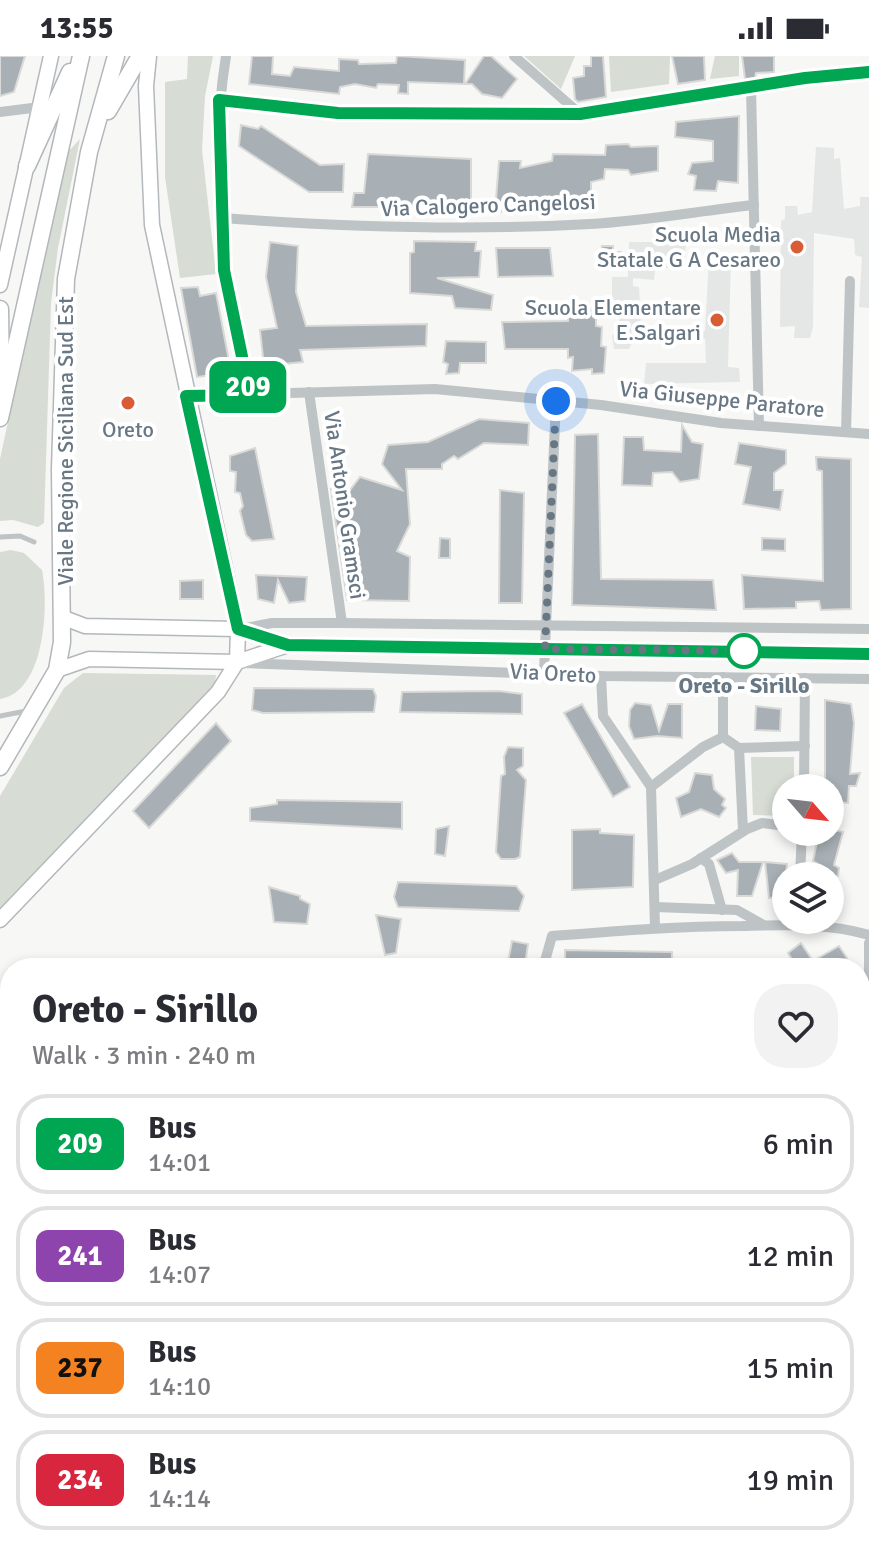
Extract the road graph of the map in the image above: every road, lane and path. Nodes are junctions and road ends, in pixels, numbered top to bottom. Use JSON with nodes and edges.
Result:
{"nodes":[{"id":1,"x":51,"y":56,"type":"edge"},
{"id":2,"x":79,"y":56,"type":"edge"},
{"id":3,"x":116,"y":56,"type":"edge"},
{"id":4,"x":140,"y":56,"type":"edge"},
{"id":5,"x":149,"y":56,"type":"edge"},
{"id":6,"x":226,"y":56,"type":"edge"},
{"id":7,"x":514,"y":56,"type":"edge"},
{"id":8,"x":869,"y":72,"type":"edge"},
{"id":9,"x":751,"y":89,"type":"junction"},
{"id":10,"x":219,"y":100,"type":"junction"},
{"id":11,"x":40,"y":107,"type":"junction"},
{"id":12,"x":0,"y":112,"type":"edge"},
{"id":13,"x":580,"y":114,"type":"junction"},
{"id":14,"x":89,"y":152,"type":"junction"},
{"id":15,"x":27,"y":166,"type":"junction"},
{"id":16,"x":754,"y":205,"type":"junction"},
{"id":17,"x":223,"y":218,"type":"junction"},
{"id":18,"x":850,"y":281,"type":"dead end"},
{"id":19,"x":0,"y":285,"type":"edge"},
{"id":20,"x":0,"y":309,"type":"edge"},
{"id":21,"x":309,"y":392,"type":"junction"},
{"id":22,"x":0,"y":395,"type":"edge"},
{"id":23,"x":250,"y":395,"type":"junction"},
{"id":24,"x":186,"y":396,"type":"junction"},
{"id":25,"x":556,"y":401,"type":"junction"},
{"id":26,"x":0,"y":418,"type":"edge"},
{"id":27,"x":759,"y":426,"type":"junction"},
{"id":28,"x":846,"y":432,"type":"junction"},
{"id":29,"x":869,"y":434,"type":"edge"},
{"id":30,"x":0,"y":537,"type":"edge"},
{"id":31,"x":34,"y":542,"type":"dead end"},
{"id":32,"x":64,"y":618,"type":"junction"},
{"id":33,"x":342,"y":623,"type":"junction"},
{"id":34,"x":546,"y":626,"type":"junction"},
{"id":35,"x":238,"y":629,"type":"junction"},
{"id":36,"x":869,"y":629,"type":"edge"},
{"id":37,"x":288,"y":645,"type":"junction"},
{"id":38,"x":545,"y":649,"type":"junction"},
{"id":39,"x":869,"y":654,"type":"edge"},
{"id":40,"x":237,"y":662,"type":"junction"},
{"id":41,"x":57,"y":670,"type":"junction"},
{"id":42,"x":544,"y":671,"type":"junction"},
{"id":43,"x":601,"y":676,"type":"junction"},
{"id":44,"x":723,"y":677,"type":"junction"},
{"id":45,"x":805,"y":678,"type":"junction"},
{"id":46,"x":869,"y":679,"type":"edge"},
{"id":47,"x":34,"y":709,"type":"junction"},
{"id":48,"x":0,"y":716,"type":"edge"},
{"id":49,"x":723,"y":737,"type":"junction"},
{"id":50,"x":805,"y":746,"type":"junction"},
{"id":51,"x":739,"y":748,"type":"junction"},
{"id":52,"x":0,"y":767,"type":"edge"},
{"id":53,"x":804,"y":774,"type":"edge"},
{"id":54,"x":651,"y":787,"type":"junction"},
{"id":55,"x":772,"y":824,"type":"edge"},
{"id":56,"x":743,"y":831,"type":"junction"},
{"id":57,"x":701,"y":858,"type":"junction"},
{"id":58,"x":655,"y":880,"type":"junction"},
{"id":59,"x":655,"y":907,"type":"junction"},
{"id":60,"x":722,"y":910,"type":"junction"},
{"id":61,"x":0,"y":920,"type":"edge"},
{"id":62,"x":772,"y":924,"type":"edge"},
{"id":63,"x":763,"y":925,"type":"junction"},
{"id":64,"x":655,"y":928,"type":"junction"},
{"id":65,"x":844,"y":928,"type":"edge"},
{"id":66,"x":869,"y":935,"type":"edge"},
{"id":67,"x":546,"y":958,"type":"edge"}],
"edges":[{"from":1,"to":11,"type":"street"},
{"from":2,"to":15,"type":"main road"},
{"from":2,"to":26,"type":"main road","name":"Viale Regione Siciliana Sud Est"},
{"from":3,"to":14,"type":"main road","name":"Viale Regione Siciliana Sud Est"},
{"from":4,"to":14,"type":"main road"},
{"from":5,"to":24,"type":"street"},
{"from":6,"to":10,"type":"street"},
{"from":7,"to":13,"type":"street"},
{"from":8,"to":9,"type":"street"},
{"from":9,"to":13,"type":"street"},
{"from":9,"to":16,"type":"street"},
{"from":10,"to":13,"type":"street"},
{"from":10,"to":17,"type":"street"},
{"from":11,"to":12,"type":"street"},
{"from":11,"to":15,"type":"street"},
{"from":14,"to":32,"type":"main road","name":"Viale Regione Siciliana Sud Est"},
{"from":15,"to":19,"type":"street"},
{"from":16,"to":17,"type":"street","name":"Via Calogero Cangelosi"},
{"from":16,"to":27,"type":"street"},
{"from":17,"to":23,"type":"street"},
{"from":18,"to":28,"type":"street"},
{"from":20,"to":22,"type":"main road"},
{"from":21,"to":23,"type":"street","name":"Via Giuseppe Paratore"},
{"from":21,"to":25,"type":"street","name":"Via Giuseppe Paratore"},
{"from":21,"to":33,"type":"street","name":"Via Antonio Gramsci"},
{"from":23,"to":24,"type":"street","name":"Via Giuseppe Paratore"},
{"from":24,"to":35,"type":"street"},
{"from":25,"to":27,"type":"street","name":"Via Giuseppe Paratore"},
{"from":25,"to":34,"type":"street"},
{"from":27,"to":28,"type":"street","name":"Via Giuseppe Paratore"},
{"from":28,"to":29,"type":"street","name":"Via Giuseppe Paratore"},
{"from":30,"to":31,"type":"lane"},
{"from":32,"to":35,"type":"street"},
{"from":32,"to":41,"type":"main road","name":"Viale Regione Siciliana Sud Est"},
{"from":33,"to":34,"type":"street","name":"Via Oreto"},
{"from":33,"to":35,"type":"street","name":"Via Oreto"},
{"from":34,"to":36,"type":"street","name":"Via Oreto"},
{"from":34,"to":38,"type":"street"},
{"from":35,"to":37,"type":"street"},
{"from":35,"to":40,"type":"street"},
{"from":37,"to":38,"type":"street","name":"Via Oreto"},
{"from":37,"to":40,"type":"street"},
{"from":38,"to":39,"type":"street","name":"Via Oreto"},
{"from":38,"to":42,"type":"street"},
{"from":40,"to":41,"type":"street"},
{"from":40,"to":42,"type":"street","name":"Via Oreto"},
{"from":40,"to":61,"type":"street"},
{"from":41,"to":47,"type":"main road","name":"Viale Regione Siciliana Sud Est"},
{"from":42,"to":43,"type":"street","name":"Via Oreto"},
{"from":43,"to":44,"type":"street","name":"Via Oreto"},
{"from":43,"to":54,"type":"street"},
{"from":44,"to":45,"type":"street","name":"Via Oreto"},
{"from":44,"to":49,"type":"street"},
{"from":45,"to":46,"type":"street","name":"Via Oreto"},
{"from":45,"to":50,"type":"street"},
{"from":47,"to":48,"type":"lane"},
{"from":47,"to":52,"type":"main road","name":"Viale Regione Siciliana Sud Est"},
{"from":49,"to":51,"type":"street"},
{"from":49,"to":54,"type":"street"},
{"from":50,"to":51,"type":"street"},
{"from":50,"to":53,"type":"street"},
{"from":51,"to":56,"type":"street"},
{"from":54,"to":58,"type":"street"},
{"from":55,"to":56,"type":"street"},
{"from":56,"to":57,"type":"street"},
{"from":57,"to":58,"type":"street"},
{"from":57,"to":60,"type":"street"},
{"from":58,"to":59,"type":"street"},
{"from":59,"to":60,"type":"street"},
{"from":59,"to":64,"type":"street"},
{"from":60,"to":63,"type":"street"},
{"from":62,"to":63,"type":"street"},
{"from":63,"to":64,"type":"street"},
{"from":64,"to":67,"type":"street"},
{"from":65,"to":66,"type":"street"}]}
